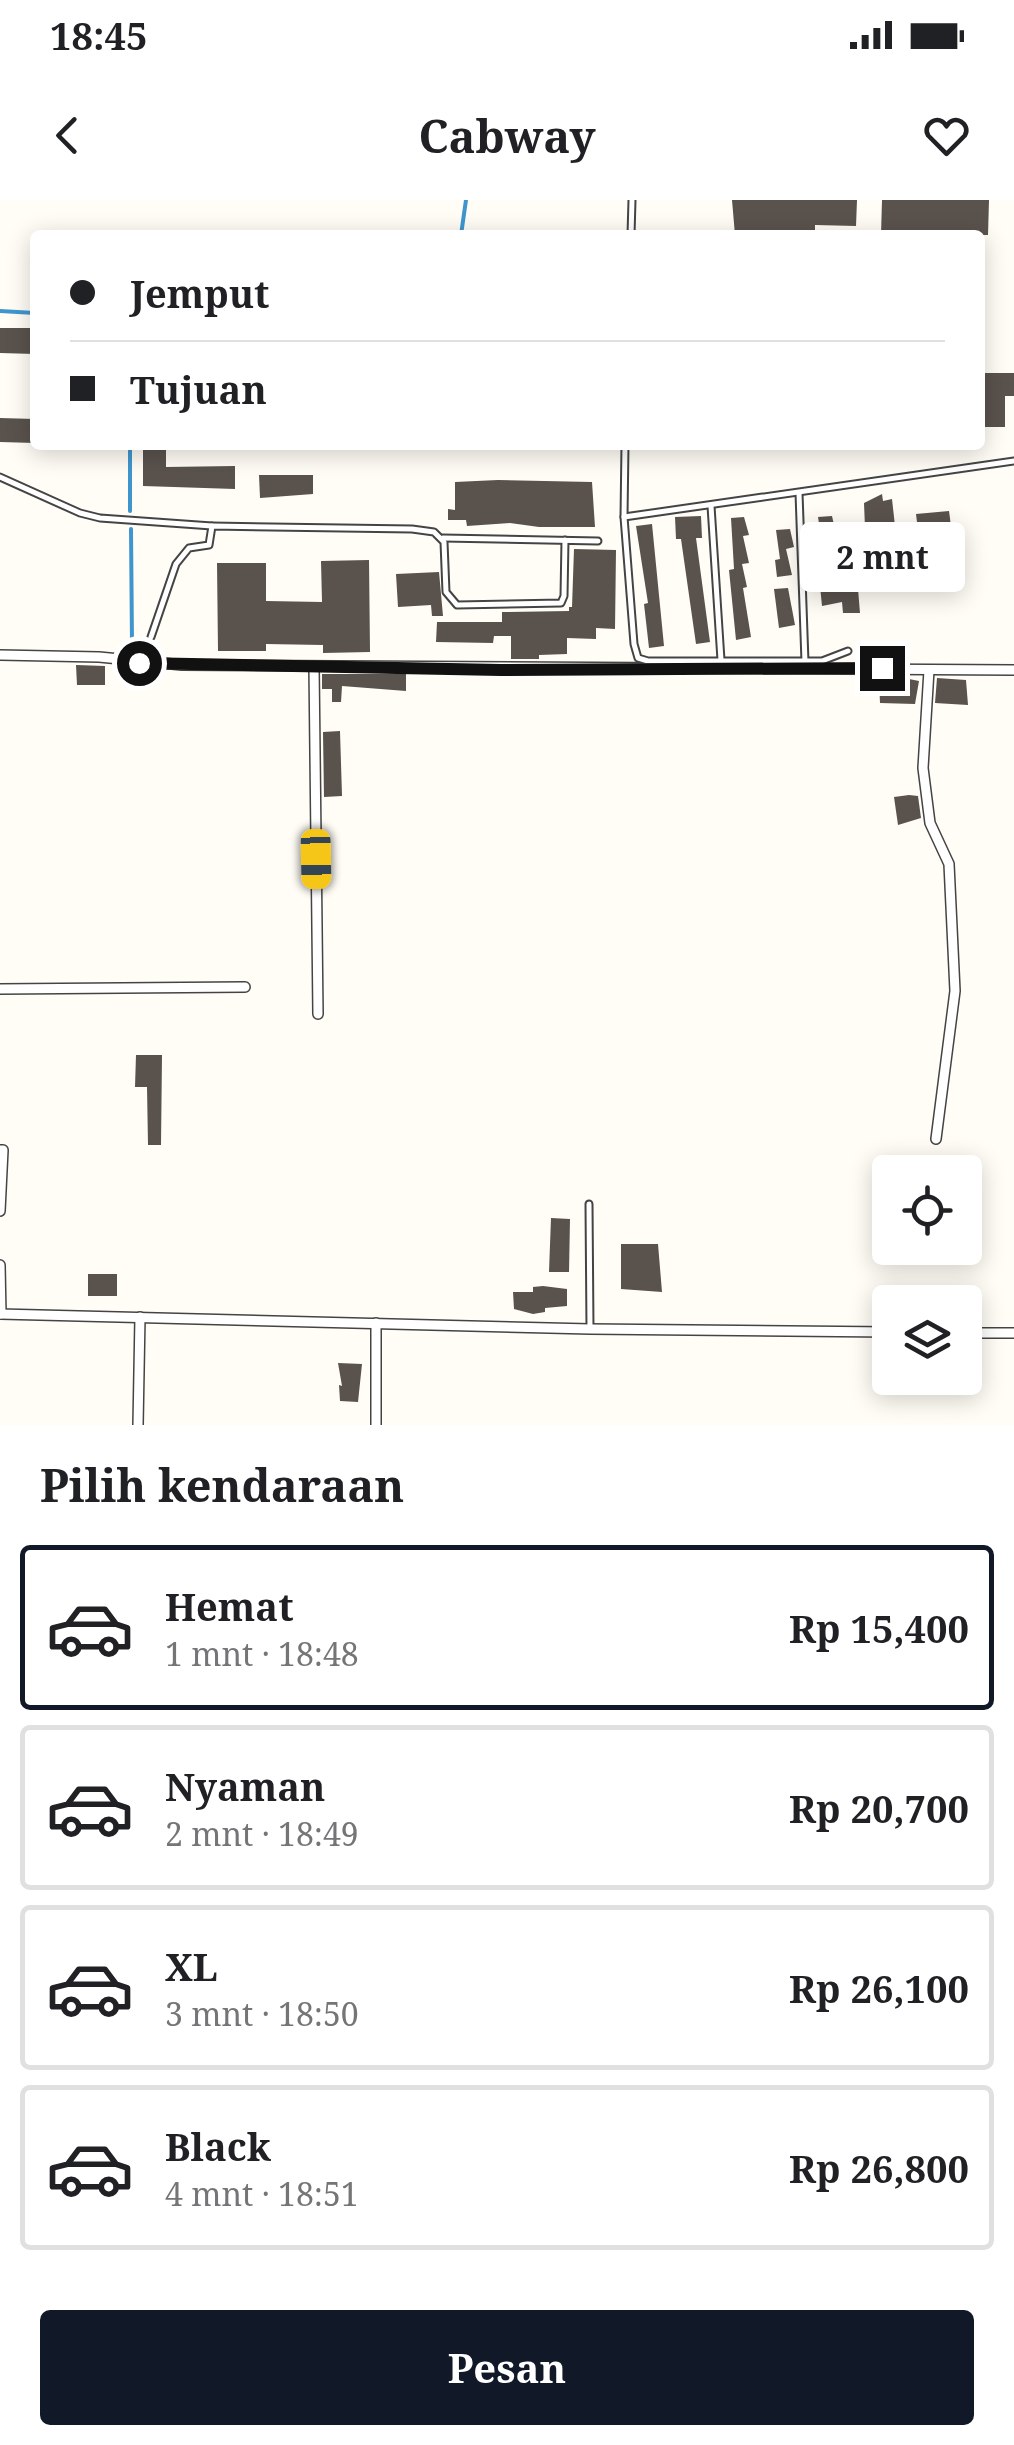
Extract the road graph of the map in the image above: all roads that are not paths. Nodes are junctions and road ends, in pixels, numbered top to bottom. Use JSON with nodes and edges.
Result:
{"nodes":[{"id":1,"x":632,"y":200,"type":"edge"},
{"id":2,"x":631,"y":230,"type":"edge"},
{"id":3,"x":626,"y":450,"type":"edge"},
{"id":4,"x":1014,"y":461,"type":"edge"},
{"id":5,"x":0,"y":478,"type":"edge"},
{"id":6,"x":799,"y":493,"type":"junction"},
{"id":7,"x":711,"y":506,"type":"junction"},
{"id":8,"x":624,"y":517,"type":"junction"},
{"id":9,"x":212,"y":526,"type":"junction"},
{"id":10,"x":442,"y":538,"type":"junction"},
{"id":11,"x":564,"y":540,"type":"junction"},
{"id":12,"x":598,"y":542,"type":"dead end"},
{"id":13,"x":152,"y":637,"type":"dead end"},
{"id":14,"x":848,"y":651,"type":"dead end"},
{"id":15,"x":0,"y":654,"type":"edge"},
{"id":16,"x":721,"y":660,"type":"junction"},
{"id":17,"x":805,"y":662,"type":"junction"},
{"id":18,"x":314,"y":666,"type":"junction"},
{"id":19,"x":929,"y":670,"type":"junction"},
{"id":20,"x":1014,"y":670,"type":"edge"},
{"id":21,"x":245,"y":987,"type":"dead end"},
{"id":22,"x":0,"y":989,"type":"edge"},
{"id":23,"x":318,"y":1014,"type":"dead end"},
{"id":24,"x":936,"y":1139,"type":"dead end"},
{"id":25,"x":0,"y":1150,"type":"edge"},
{"id":26,"x":589,"y":1204,"type":"dead end"},
{"id":27,"x":0,"y":1211,"type":"edge"},
{"id":28,"x":0,"y":1265,"type":"edge"},
{"id":29,"x":0,"y":1314,"type":"edge"},
{"id":30,"x":140,"y":1317,"type":"junction"},
{"id":31,"x":376,"y":1323,"type":"junction"},
{"id":32,"x":590,"y":1329,"type":"junction"},
{"id":33,"x":872,"y":1332,"type":"edge"},
{"id":34,"x":982,"y":1332,"type":"edge"},
{"id":35,"x":1014,"y":1333,"type":"edge"},
{"id":36,"x":138,"y":1425,"type":"edge"},
{"id":37,"x":376,"y":1425,"type":"edge"}],
"edges":[{"from":1,"to":2,"type":"lane"},
{"from":3,"to":8,"type":"lane"},
{"from":4,"to":6,"type":"lane"},
{"from":5,"to":9,"type":"lane"},
{"from":6,"to":7,"type":"lane"},
{"from":6,"to":17,"type":"lane"},
{"from":7,"to":8,"type":"lane"},
{"from":7,"to":16,"type":"lane"},
{"from":8,"to":16,"type":"lane"},
{"from":9,"to":10,"type":"lane"},
{"from":9,"to":13,"type":"lane"},
{"from":10,"to":11,"type":"lane"},
{"from":10,"to":11,"type":"lane"},
{"from":11,"to":12,"type":"lane"},
{"from":14,"to":17,"type":"lane"},
{"from":15,"to":18,"type":"street"},
{"from":16,"to":17,"type":"lane"},
{"from":18,"to":19,"type":"street"},
{"from":18,"to":23,"type":"street"},
{"from":19,"to":20,"type":"street"},
{"from":19,"to":24,"type":"street"},
{"from":21,"to":22,"type":"street"},
{"from":25,"to":27,"type":"street"},
{"from":26,"to":32,"type":"lane"},
{"from":28,"to":29,"type":"street"},
{"from":29,"to":30,"type":"street"},
{"from":30,"to":31,"type":"street"},
{"from":30,"to":36,"type":"street"},
{"from":31,"to":32,"type":"street"},
{"from":31,"to":37,"type":"street"},
{"from":32,"to":33,"type":"street"},
{"from":34,"to":35,"type":"street"}]}
